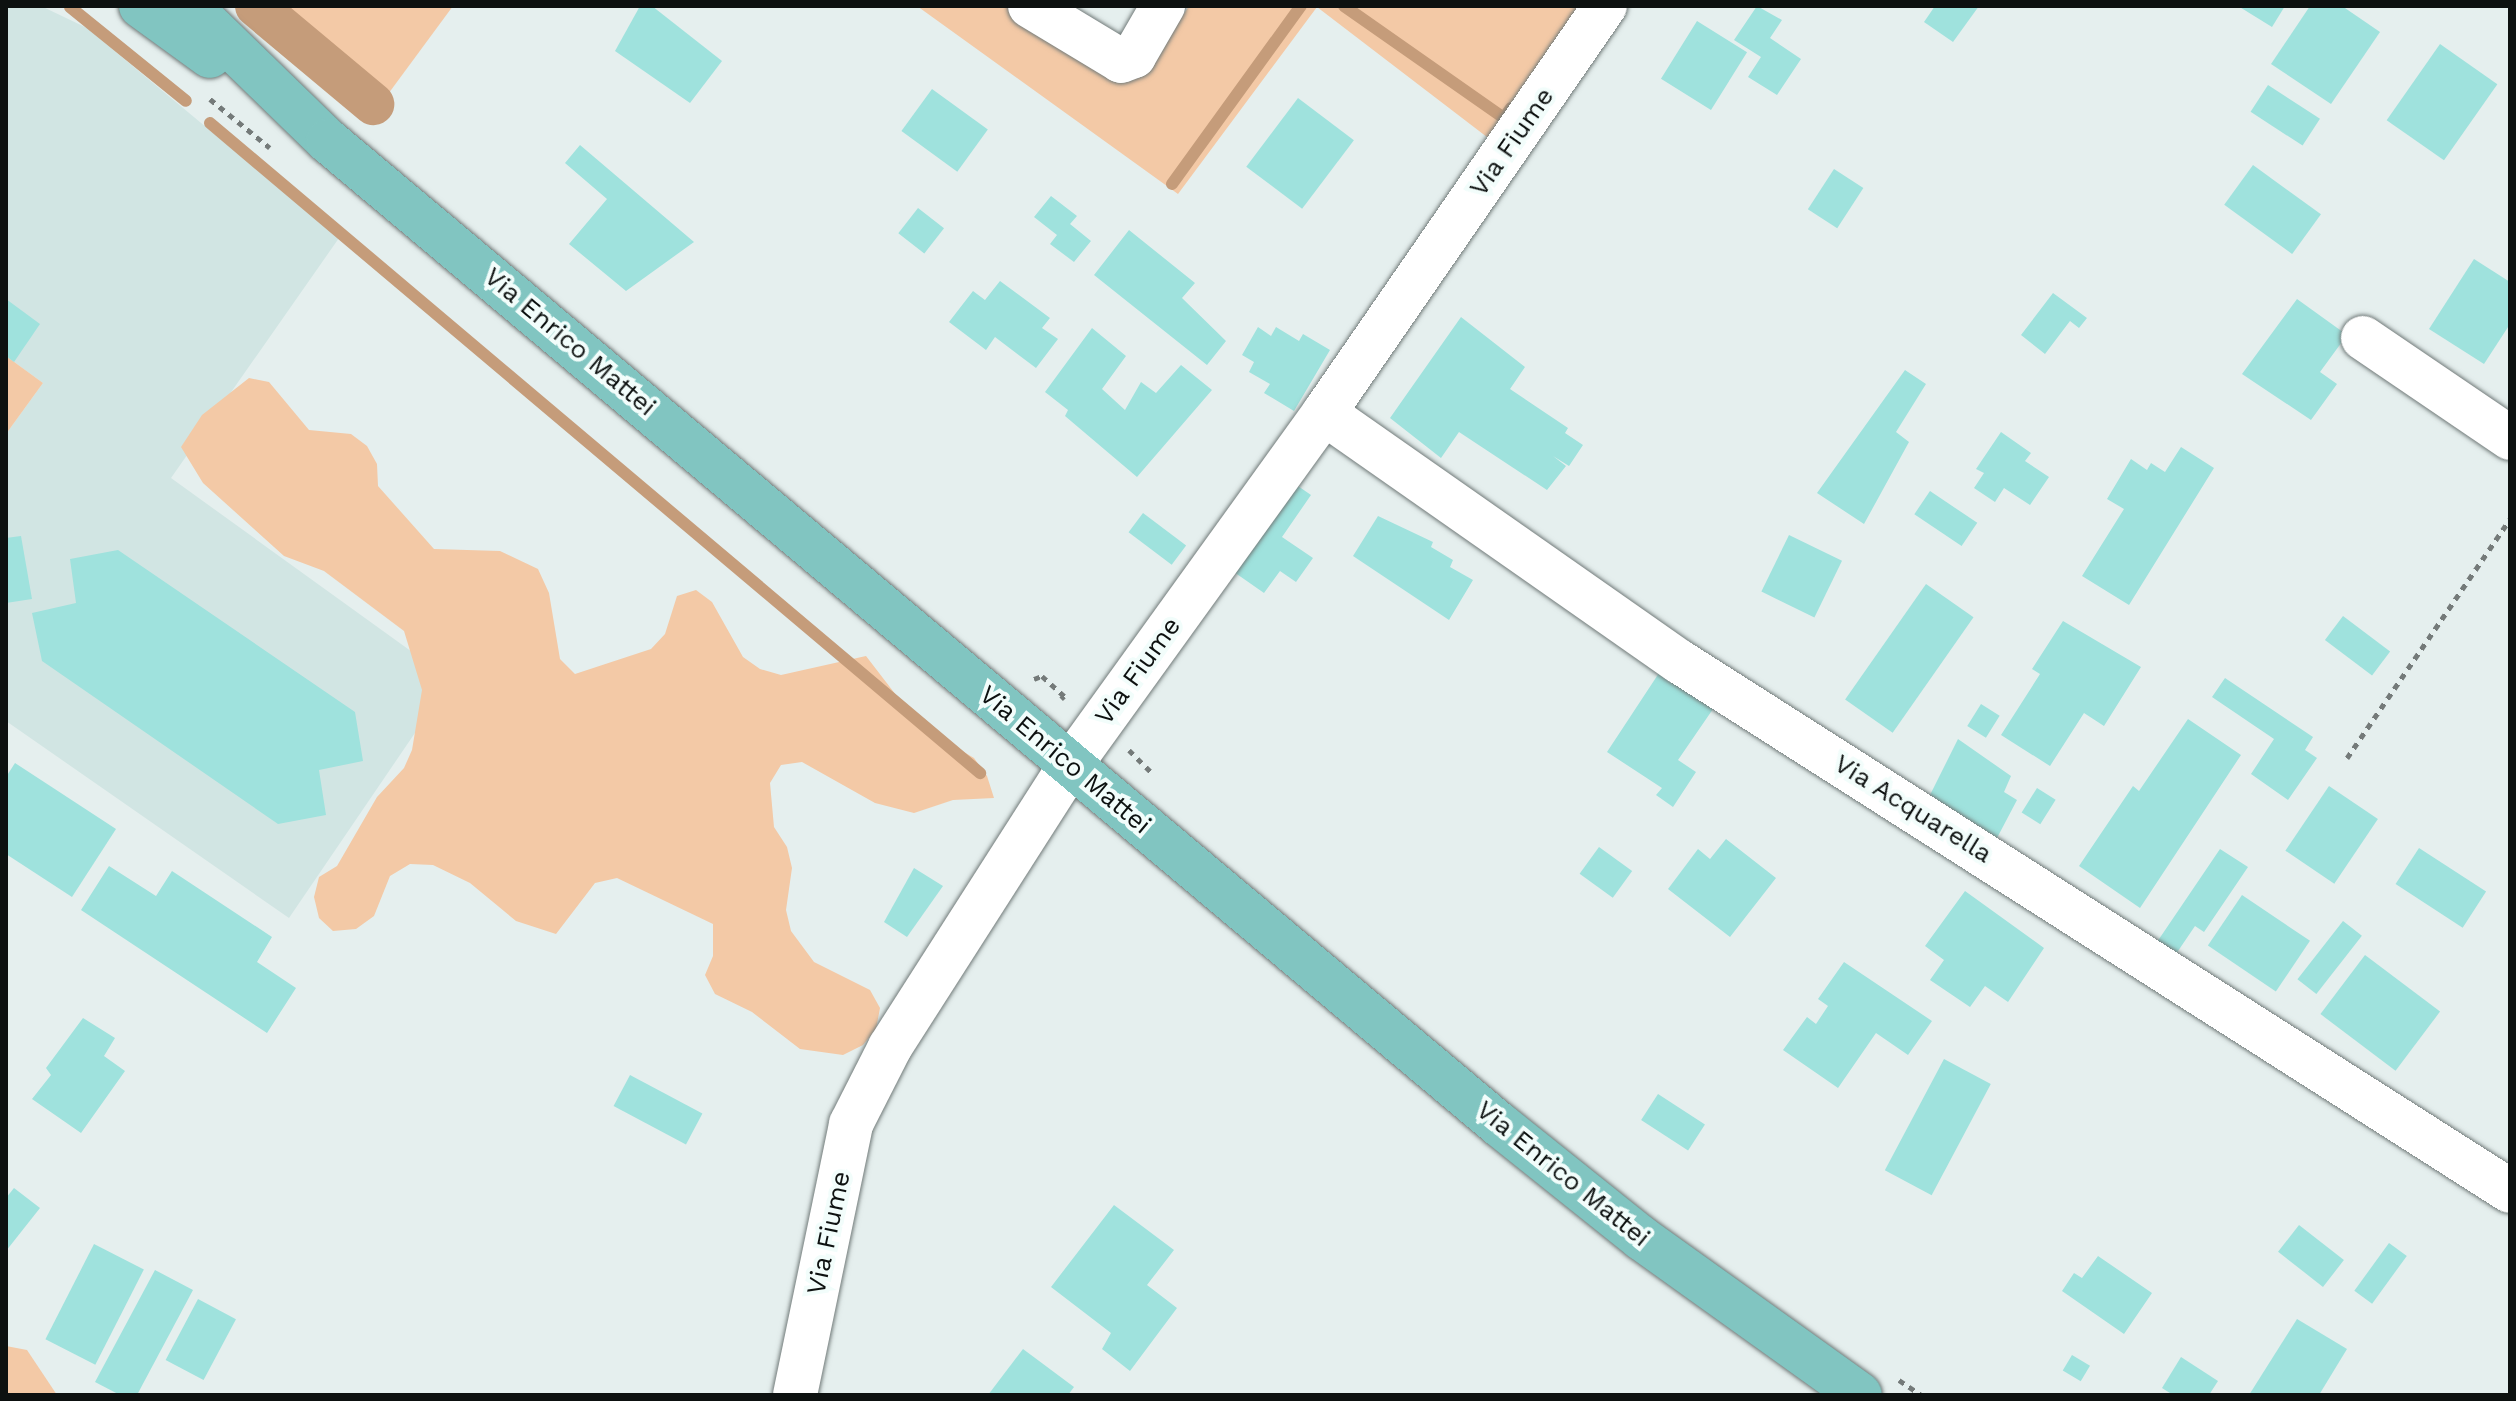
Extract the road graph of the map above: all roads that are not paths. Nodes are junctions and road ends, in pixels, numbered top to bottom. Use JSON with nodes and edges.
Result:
{"nodes":[{"id":1,"x":141,"y":6,"type":"edge"},
{"id":2,"x":189,"y":6,"type":"edge"},
{"id":3,"x":1030,"y":6,"type":"edge"},
{"id":4,"x":1163,"y":6,"type":"edge"},
{"id":5,"x":1605,"y":6,"type":"edge"},
{"id":6,"x":286,"y":105,"type":"junction"},
{"id":7,"x":2363,"y":338,"type":"dead end"},
{"id":8,"x":1324,"y":413,"type":"junction"},
{"id":9,"x":2510,"y":438,"type":"edge"},
{"id":10,"x":1071,"y":764,"type":"junction"},
{"id":11,"x":2510,"y":1191,"type":"edge"},
{"id":12,"x":795,"y":1395,"type":"edge"},
{"id":13,"x":1860,"y":1395,"type":"edge"}],
"edges":[{"from":1,"to":6,"type":"main road","name":"Via Enrico Mattei"},
{"from":2,"to":6,"type":"main road","name":"Via Enrico Mattei"},
{"from":3,"to":4,"type":"street"},
{"from":5,"to":8,"type":"street","name":"Via Fiume"},
{"from":6,"to":10,"type":"main road","name":"Via Enrico Mattei"},
{"from":7,"to":9,"type":"street"},
{"from":8,"to":10,"type":"street","name":"Via Fiume"},
{"from":8,"to":11,"type":"street","name":"Via Acquarella"},
{"from":10,"to":12,"type":"street","name":"Via Fiume"},
{"from":10,"to":13,"type":"main road","name":"Via Enrico Mattei"}]}
